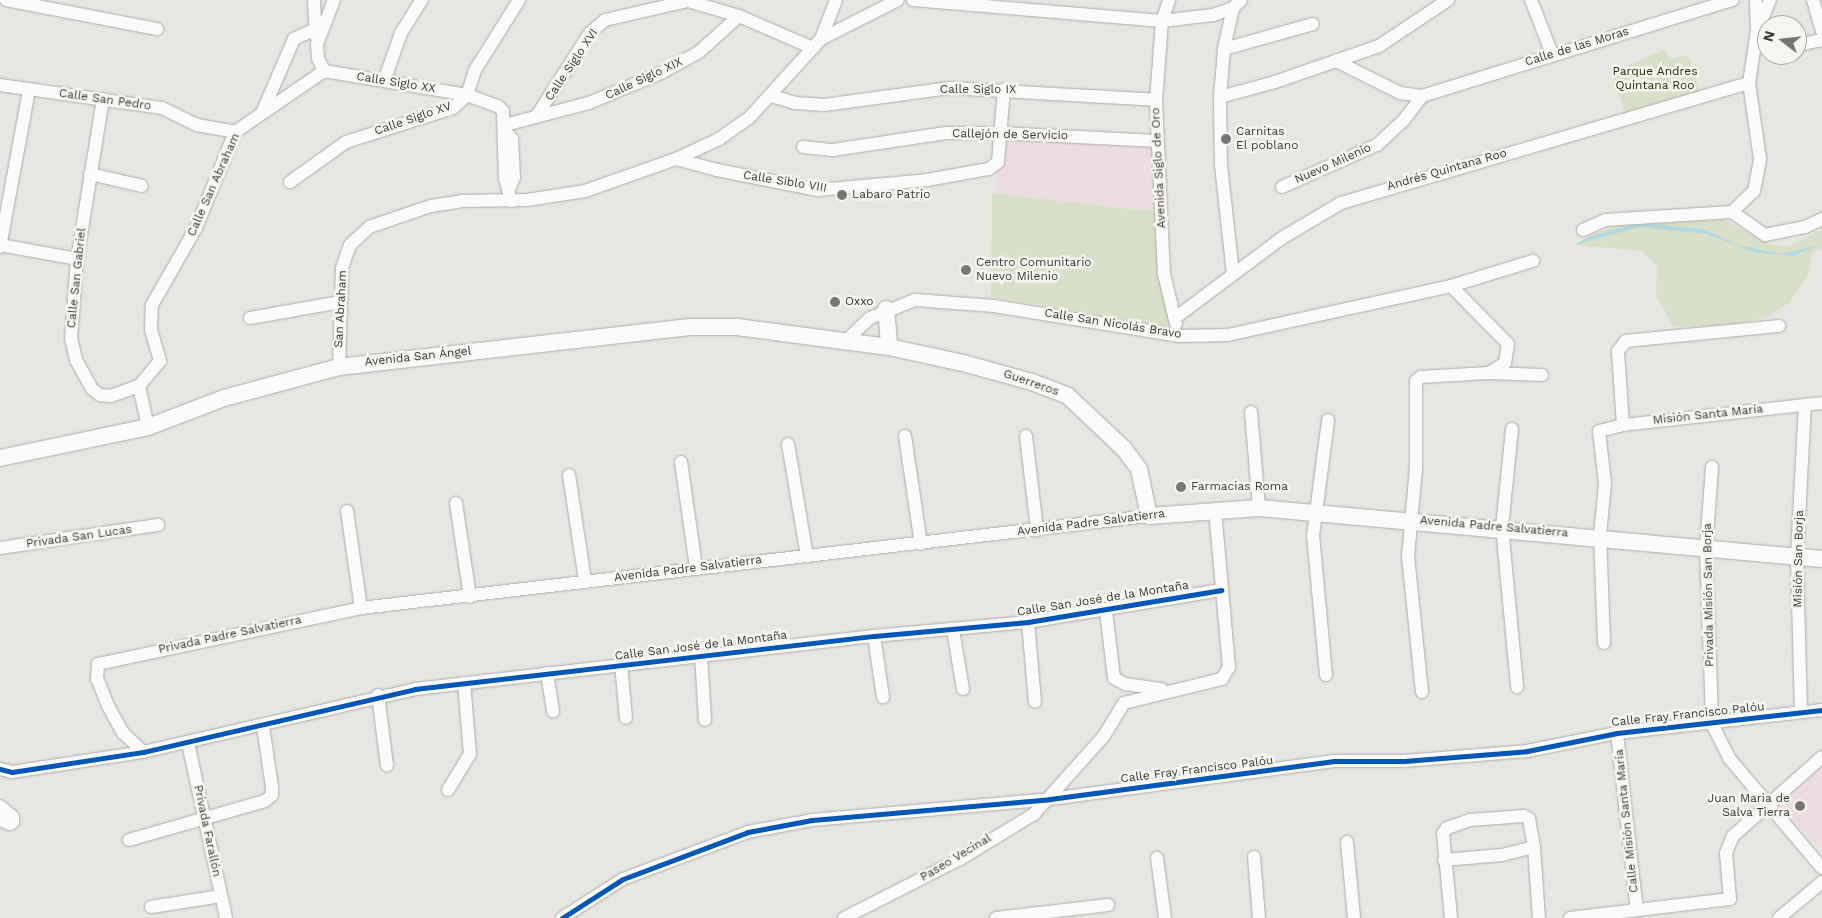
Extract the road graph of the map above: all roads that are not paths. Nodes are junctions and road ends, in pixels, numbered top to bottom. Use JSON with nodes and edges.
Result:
{"nodes":[{"id":1,"x":6,"y":0,"type":"edge"},
{"id":2,"x":314,"y":0,"type":"edge"},
{"id":3,"x":334,"y":0,"type":"edge"},
{"id":4,"x":422,"y":0,"type":"edge"},
{"id":5,"x":519,"y":0,"type":"edge"},
{"id":6,"x":836,"y":0,"type":"edge"},
{"id":7,"x":898,"y":0,"type":"edge"},
{"id":8,"x":913,"y":0,"type":"edge"},
{"id":9,"x":1169,"y":0,"type":"edge"},
{"id":10,"x":1448,"y":0,"type":"edge"},
{"id":11,"x":1531,"y":0,"type":"edge"},
{"id":12,"x":1733,"y":0,"type":"edge"},
{"id":13,"x":1756,"y":0,"type":"edge"},
{"id":14,"x":1770,"y":0,"type":"edge"},
{"id":15,"x":1813,"y":0,"type":"edge"},
{"id":16,"x":1237,"y":4,"type":"edge"},
{"id":17,"x":1764,"y":15,"type":"edge"},
{"id":18,"x":739,"y":16,"type":"junction"},
{"id":19,"x":1757,"y":16,"type":"edge"},
{"id":20,"x":1162,"y":21,"type":"junction"},
{"id":21,"x":1313,"y":24,"type":"dead end"},
{"id":22,"x":157,"y":28,"type":"dead end"},
{"id":23,"x":315,"y":29,"type":"junction"},
{"id":24,"x":1822,"y":31,"type":"edge"},
{"id":25,"x":1757,"y":37,"type":"edge"},
{"id":26,"x":1822,"y":40,"type":"edge"},
{"id":27,"x":1807,"y":43,"type":"edge"},
{"id":28,"x":317,"y":44,"type":"junction"},
{"id":29,"x":817,"y":44,"type":"junction"},
{"id":30,"x":1224,"y":49,"type":"junction"},
{"id":31,"x":1552,"y":54,"type":"junction"},
{"id":32,"x":1336,"y":61,"type":"junction"},
{"id":33,"x":324,"y":71,"type":"junction"},
{"id":34,"x":384,"y":81,"type":"junction"},
{"id":35,"x":1749,"y":83,"type":"junction"},
{"id":36,"x":0,"y":85,"type":"edge"},
{"id":37,"x":1004,"y":89,"type":"junction"},
{"id":38,"x":30,"y":90,"type":"junction"},
{"id":39,"x":466,"y":95,"type":"junction"},
{"id":40,"x":771,"y":96,"type":"junction"},
{"id":41,"x":1422,"y":96,"type":"junction"},
{"id":42,"x":1220,"y":98,"type":"junction"},
{"id":43,"x":103,"y":99,"type":"junction"},
{"id":44,"x":1156,"y":100,"type":"junction"},
{"id":45,"x":262,"y":114,"type":"junction"},
{"id":46,"x":536,"y":117,"type":"junction"},
{"id":47,"x":505,"y":128,"type":"junction"},
{"id":48,"x":235,"y":132,"type":"junction"},
{"id":49,"x":1000,"y":133,"type":"junction"},
{"id":50,"x":1157,"y":141,"type":"junction"},
{"id":51,"x":803,"y":147,"type":"dead end"},
{"id":52,"x":676,"y":158,"type":"junction"},
{"id":53,"x":90,"y":174,"type":"junction"},
{"id":54,"x":290,"y":182,"type":"dead end"},
{"id":55,"x":142,"y":186,"type":"dead end"},
{"id":56,"x":1282,"y":187,"type":"dead end"},
{"id":57,"x":512,"y":201,"type":"junction"},
{"id":58,"x":1732,"y":212,"type":"junction"},
{"id":59,"x":1822,"y":219,"type":"edge"},
{"id":60,"x":1583,"y":230,"type":"dead end"},
{"id":61,"x":0,"y":246,"type":"edge"},
{"id":62,"x":77,"y":259,"type":"junction"},
{"id":63,"x":1533,"y":261,"type":"dead end"},
{"id":64,"x":1233,"y":274,"type":"junction"},
{"id":65,"x":1451,"y":286,"type":"junction"},
{"id":66,"x":340,"y":302,"type":"junction"},
{"id":67,"x":886,"y":309,"type":"junction"},
{"id":68,"x":250,"y":318,"type":"dead end"},
{"id":69,"x":1175,"y":318,"type":"junction"},
{"id":70,"x":1779,"y":326,"type":"dead end"},
{"id":71,"x":1180,"y":336,"type":"junction"},
{"id":72,"x":848,"y":340,"type":"junction"},
{"id":73,"x":889,"y":347,"type":"junction"},
{"id":74,"x":338,"y":367,"type":"junction"},
{"id":75,"x":1488,"y":373,"type":"junction"},
{"id":76,"x":1542,"y":375,"type":"dead end"},
{"id":77,"x":139,"y":386,"type":"junction"},
{"id":78,"x":1822,"y":403,"type":"edge"},
{"id":79,"x":1806,"y":405,"type":"junction"},
{"id":80,"x":1251,"y":412,"type":"dead end"},
{"id":81,"x":1328,"y":420,"type":"dead end"},
{"id":82,"x":1624,"y":425,"type":"junction"},
{"id":83,"x":148,"y":428,"type":"junction"},
{"id":84,"x":1512,"y":429,"type":"dead end"},
{"id":85,"x":905,"y":436,"type":"dead end"},
{"id":86,"x":1026,"y":436,"type":"dead end"},
{"id":87,"x":788,"y":444,"type":"dead end"},
{"id":88,"x":0,"y":458,"type":"edge"},
{"id":89,"x":681,"y":462,"type":"dead end"},
{"id":90,"x":1712,"y":467,"type":"dead end"},
{"id":91,"x":569,"y":475,"type":"dead end"},
{"id":92,"x":456,"y":503,"type":"dead end"},
{"id":93,"x":1259,"y":508,"type":"junction"},
{"id":94,"x":1215,"y":510,"type":"junction"},
{"id":95,"x":347,"y":511,"type":"dead end"},
{"id":96,"x":1317,"y":511,"type":"junction"},
{"id":97,"x":1148,"y":516,"type":"junction"},
{"id":98,"x":1410,"y":520,"type":"junction"},
{"id":99,"x":158,"y":525,"type":"dead end"},
{"id":100,"x":1502,"y":528,"type":"junction"},
{"id":101,"x":1037,"y":530,"type":"junction"},
{"id":102,"x":1600,"y":536,"type":"junction"},
{"id":103,"x":921,"y":544,"type":"junction"},
{"id":104,"x":0,"y":548,"type":"edge"},
{"id":105,"x":1706,"y":548,"type":"junction"},
{"id":106,"x":807,"y":556,"type":"junction"},
{"id":107,"x":1797,"y":556,"type":"junction"},
{"id":108,"x":1822,"y":558,"type":"edge"},
{"id":109,"x":696,"y":568,"type":"junction"},
{"id":110,"x":585,"y":581,"type":"junction"},
{"id":111,"x":1221,"y":590,"type":"junction"},
{"id":112,"x":470,"y":598,"type":"junction"},
{"id":113,"x":362,"y":608,"type":"junction"},
{"id":114,"x":1106,"y":611,"type":"junction"},
{"id":115,"x":1028,"y":622,"type":"junction"},
{"id":116,"x":953,"y":630,"type":"junction"},
{"id":117,"x":874,"y":636,"type":"junction"},
{"id":118,"x":1604,"y":643,"type":"dead end"},
{"id":119,"x":701,"y":656,"type":"junction"},
{"id":120,"x":622,"y":665,"type":"junction"},
{"id":121,"x":547,"y":673,"type":"junction"},
{"id":122,"x":1326,"y":675,"type":"dead end"},
{"id":123,"x":464,"y":683,"type":"junction"},
{"id":124,"x":1517,"y":686,"type":"dead end"},
{"id":125,"x":963,"y":689,"type":"dead end"},
{"id":126,"x":1167,"y":690,"type":"junction"},
{"id":127,"x":1422,"y":692,"type":"dead end"},
{"id":128,"x":378,"y":695,"type":"junction"},
{"id":129,"x":883,"y":697,"type":"dead end"},
{"id":130,"x":1035,"y":702,"type":"dead end"},
{"id":131,"x":1822,"y":710,"type":"edge"},
{"id":132,"x":553,"y":712,"type":"dead end"},
{"id":133,"x":1801,"y":712,"type":"junction"},
{"id":134,"x":626,"y":718,"type":"dead end"},
{"id":135,"x":705,"y":720,"type":"dead end"},
{"id":136,"x":1712,"y":724,"type":"junction"},
{"id":137,"x":263,"y":726,"type":"junction"},
{"id":138,"x":1617,"y":732,"type":"junction"},
{"id":139,"x":188,"y":743,"type":"junction"},
{"id":140,"x":144,"y":752,"type":"junction"},
{"id":141,"x":1822,"y":757,"type":"edge"},
{"id":142,"x":387,"y":765,"type":"dead end"},
{"id":143,"x":6,"y":770,"type":"edge"},
{"id":144,"x":448,"y":790,"type":"dead end"},
{"id":145,"x":1050,"y":799,"type":"junction"},
{"id":146,"x":0,"y":806,"type":"edge"},
{"id":147,"x":1767,"y":807,"type":"junction"},
{"id":148,"x":204,"y":819,"type":"junction"},
{"id":149,"x":0,"y":820,"type":"edge"},
{"id":150,"x":129,"y":840,"type":"dead end"},
{"id":151,"x":1346,"y":842,"type":"dead end"},
{"id":152,"x":1534,"y":847,"type":"junction"},
{"id":153,"x":1254,"y":857,"type":"dead end"},
{"id":154,"x":1157,"y":858,"type":"dead end"},
{"id":155,"x":1444,"y":860,"type":"junction"},
{"id":156,"x":1822,"y":868,"type":"edge"},
{"id":157,"x":1822,"y":882,"type":"edge"},
{"id":158,"x":221,"y":896,"type":"junction"},
{"id":159,"x":1108,"y":905,"type":"dead end"},
{"id":160,"x":151,"y":907,"type":"dead end"},
{"id":161,"x":1637,"y":910,"type":"junction"},
{"id":162,"x":860,"y":915,"type":"edge"},
{"id":163,"x":226,"y":918,"type":"edge"},
{"id":164,"x":562,"y":918,"type":"edge"},
{"id":165,"x":844,"y":918,"type":"edge"},
{"id":166,"x":996,"y":918,"type":"edge"},
{"id":167,"x":1165,"y":918,"type":"edge"},
{"id":168,"x":1259,"y":918,"type":"edge"},
{"id":169,"x":1354,"y":918,"type":"edge"},
{"id":170,"x":1451,"y":918,"type":"edge"},
{"id":171,"x":1539,"y":918,"type":"edge"},
{"id":172,"x":1570,"y":918,"type":"edge"},
{"id":173,"x":1779,"y":918,"type":"edge"}],
"edges":[{"from":1,"to":22,"type":"street"},
{"from":2,"to":23,"type":"street"},
{"from":3,"to":28,"type":"street"},
{"from":4,"to":34,"type":"street"},
{"from":5,"to":39,"type":"street","name":"Calle Siglo XV"},
{"from":6,"to":29,"type":"street"},
{"from":7,"to":29,"type":"street"},
{"from":8,"to":20,"type":"street"},
{"from":9,"to":20,"type":"street","name":"Avenida Siglo de Oro"},
{"from":10,"to":32,"type":"street"},
{"from":11,"to":31,"type":"street"},
{"from":12,"to":31,"type":"street","name":"Calle de las Moras"},
{"from":13,"to":19,"type":"street"},
{"from":14,"to":17,"type":"street"},
{"from":15,"to":24,"type":"street"},
{"from":16,"to":20,"type":"street"},
{"from":16,"to":30,"type":"street"},
{"from":18,"to":29,"type":"street","name":"Calle Siglo XVI"},
{"from":18,"to":46,"type":"street","name":"Calle Siglo XIX"},
{"from":18,"to":46,"type":"street","name":"Calle Siglo XVI"},
{"from":20,"to":44,"type":"street","name":"Avenida Siglo de Oro"},
{"from":21,"to":30,"type":"street"},
{"from":23,"to":28,"type":"street"},
{"from":23,"to":45,"type":"street"},
{"from":25,"to":35,"type":"street"},
{"from":26,"to":27,"type":"street"},
{"from":28,"to":33,"type":"street"},
{"from":29,"to":40,"type":"street","name":"San Abraham"},
{"from":30,"to":42,"type":"street"},
{"from":31,"to":41,"type":"street","name":"Calle de las Moras"},
{"from":32,"to":41,"type":"street"},
{"from":32,"to":42,"type":"street"},
{"from":33,"to":34,"type":"street","name":"Calle Siglo XX"},
{"from":33,"to":45,"type":"street","name":"Calle San Abraham"},
{"from":34,"to":39,"type":"street","name":"Calle Siglo XX"},
{"from":35,"to":58,"type":"street"},
{"from":35,"to":64,"type":"street","name":"Andrés Quintana Roo"},
{"from":36,"to":38,"type":"street","name":"Calle San Pedro"},
{"from":37,"to":40,"type":"street","name":"Calle Siglo IX"},
{"from":37,"to":44,"type":"street","name":"Calle Siglo IX"},
{"from":37,"to":49,"type":"street","name":"Calle Siblo VIII"},
{"from":38,"to":43,"type":"street","name":"Calle San Pedro"},
{"from":38,"to":61,"type":"street"},
{"from":39,"to":47,"type":"street","name":"Calle Siglo XX"},
{"from":39,"to":54,"type":"street","name":"Calle Siglo XV"},
{"from":40,"to":52,"type":"street","name":"San Abraham"},
{"from":41,"to":56,"type":"street","name":"Nuevo Milenio"},
{"from":42,"to":64,"type":"street"},
{"from":43,"to":48,"type":"street","name":"Calle San Pedro"},
{"from":43,"to":53,"type":"street","name":"Calle San Gabriel"},
{"from":44,"to":50,"type":"street","name":"Avenida Siglo de Oro"},
{"from":45,"to":48,"type":"street","name":"Calle San Abraham"},
{"from":46,"to":47,"type":"street"},
{"from":47,"to":57,"type":"street"},
{"from":48,"to":77,"type":"street","name":"Calle San Abraham"},
{"from":49,"to":50,"type":"street","name":"Callejón de Servicio"},
{"from":49,"to":51,"type":"street","name":"Callejón de Servicio"},
{"from":49,"to":52,"type":"street","name":"Calle Siblo VIII"},
{"from":50,"to":69,"type":"street","name":"Avenida Siglo de Oro"},
{"from":52,"to":57,"type":"street","name":"San Abraham"},
{"from":53,"to":55,"type":"street"},
{"from":53,"to":62,"type":"street","name":"Calle San Gabriel"},
{"from":57,"to":66,"type":"street","name":"San Abraham"},
{"from":58,"to":59,"type":"street"},
{"from":58,"to":60,"type":"street"},
{"from":61,"to":62,"type":"street"},
{"from":62,"to":77,"type":"street","name":"Calle San Gabriel"},
{"from":63,"to":65,"type":"street","name":"Calle San Nicolás Bravo"},
{"from":64,"to":69,"type":"street","name":"Andrés Quintana Roo"},
{"from":65,"to":71,"type":"street","name":"Calle San Nicolás Bravo"},
{"from":65,"to":75,"type":"street"},
{"from":66,"to":68,"type":"street"},
{"from":66,"to":74,"type":"street","name":"San Abraham"},
{"from":67,"to":71,"type":"street","name":"Calle San Nicolás Bravo"},
{"from":67,"to":72,"type":"street","name":"Calle San Nicolás Bravo"},
{"from":67,"to":73,"type":"main road"},
{"from":69,"to":71,"type":"street","name":"Avenida Siglo de Oro"},
{"from":70,"to":82,"type":"street"},
{"from":72,"to":73,"type":"main road","name":"Guerreros"},
{"from":72,"to":74,"type":"main road","name":"Avenida San Ángel"},
{"from":73,"to":97,"type":"main road","name":"Guerreros"},
{"from":74,"to":83,"type":"main road","name":"Avenida San Ángel"},
{"from":75,"to":76,"type":"street"},
{"from":75,"to":98,"type":"street"},
{"from":77,"to":83,"type":"street"},
{"from":78,"to":79,"type":"street","name":"Misión Santa María"},
{"from":79,"to":82,"type":"street","name":"Misión Santa María"},
{"from":79,"to":107,"type":"street","name":"Misión San Borja"},
{"from":80,"to":93,"type":"street"},
{"from":81,"to":96,"type":"street"},
{"from":82,"to":102,"type":"street","name":"Misión Santa María"},
{"from":83,"to":88,"type":"main road","name":"Avenida San Ángel"},
{"from":84,"to":100,"type":"street"},
{"from":85,"to":103,"type":"street"},
{"from":86,"to":101,"type":"street"},
{"from":87,"to":106,"type":"street"},
{"from":89,"to":109,"type":"street"},
{"from":90,"to":105,"type":"street","name":"Privada Misión San Borja"},
{"from":91,"to":110,"type":"street"},
{"from":92,"to":112,"type":"street"},
{"from":93,"to":94,"type":"main road","name":"Avenida Padre Salvatierra"},
{"from":93,"to":96,"type":"main road","name":"Avenida Padre Salvatierra"},
{"from":94,"to":97,"type":"main road","name":"Avenida Padre Salvatierra"},
{"from":94,"to":111,"type":"street"},
{"from":95,"to":113,"type":"street"},
{"from":96,"to":98,"type":"main road","name":"Avenida Padre Salvatierra"},
{"from":96,"to":122,"type":"street"},
{"from":97,"to":101,"type":"street","name":"Avenida Padre Salvatierra"},
{"from":98,"to":100,"type":"main road","name":"Avenida Padre Salvatierra"},
{"from":98,"to":127,"type":"street"},
{"from":99,"to":104,"type":"street","name":"Privada San Lucas"},
{"from":100,"to":102,"type":"main road","name":"Avenida Padre Salvatierra"},
{"from":100,"to":124,"type":"street"},
{"from":101,"to":103,"type":"street","name":"Avenida Padre Salvatierra"},
{"from":102,"to":105,"type":"main road","name":"Avenida Padre Salvatierra"},
{"from":102,"to":118,"type":"street"},
{"from":103,"to":106,"type":"street","name":"Avenida Padre Salvatierra"},
{"from":105,"to":107,"type":"main road","name":"Avenida Padre Salvatierra"},
{"from":105,"to":136,"type":"street","name":"Privada Misión San Borja"},
{"from":106,"to":109,"type":"street","name":"Avenida Padre Salvatierra"},
{"from":107,"to":108,"type":"main road","name":"Avenida Padre Salvatierra"},
{"from":107,"to":133,"type":"street","name":"Misión San Borja"},
{"from":109,"to":110,"type":"street","name":"Avenida Padre Salvatierra"},
{"from":110,"to":112,"type":"street","name":"Avenida Padre Salvatierra"},
{"from":111,"to":114,"type":"street","name":"Calle San José de la Montaña"},
{"from":111,"to":126,"type":"street"},
{"from":112,"to":113,"type":"street","name":"Avenida Padre Salvatierra"},
{"from":113,"to":140,"type":"street","name":"Privada Padre Salvatierra"},
{"from":114,"to":115,"type":"street","name":"Calle San José de la Montaña"},
{"from":114,"to":126,"type":"street"},
{"from":115,"to":116,"type":"street","name":"Calle San José de la Montaña"},
{"from":115,"to":130,"type":"street"},
{"from":116,"to":117,"type":"street","name":"Calle San José de la Montaña"},
{"from":116,"to":125,"type":"street"},
{"from":117,"to":119,"type":"street","name":"Calle San José de la Montaña"},
{"from":117,"to":129,"type":"street"},
{"from":119,"to":120,"type":"street","name":"Calle San José de la Montaña"},
{"from":119,"to":135,"type":"street"},
{"from":120,"to":121,"type":"street","name":"Calle San José de la Montaña"},
{"from":120,"to":134,"type":"street"},
{"from":121,"to":123,"type":"street","name":"Calle San José de la Montaña"},
{"from":121,"to":132,"type":"street"},
{"from":123,"to":128,"type":"street","name":"Calle San José de la Montaña"},
{"from":123,"to":144,"type":"street"},
{"from":126,"to":145,"type":"street","name":"Paseo Vecinal"},
{"from":128,"to":137,"type":"street","name":"Calle San José de la Montaña"},
{"from":128,"to":142,"type":"street"},
{"from":131,"to":133,"type":"street","name":"Calle Fray Francisco Palóu"},
{"from":133,"to":136,"type":"street","name":"Calle Fray Francisco Palóu"},
{"from":136,"to":138,"type":"street","name":"Calle Fray Francisco Palóu"},
{"from":136,"to":147,"type":"street"},
{"from":137,"to":139,"type":"street","name":"Calle San José de la Montaña"},
{"from":137,"to":148,"type":"street"},
{"from":138,"to":145,"type":"street","name":"Calle Fray Francisco Palóu"},
{"from":138,"to":161,"type":"street","name":"Calle Misión Santa María"},
{"from":139,"to":140,"type":"street","name":"Calle San José de la Montaña"},
{"from":139,"to":148,"type":"street","name":"Privada Farallón"},
{"from":140,"to":143,"type":"street","name":"Calle San José de la Montaña"},
{"from":141,"to":147,"type":"street"},
{"from":145,"to":162,"type":"street","name":"Paseo Vecinal"},
{"from":145,"to":164,"type":"street","name":"Calle Fray Francisco Palóu"},
{"from":146,"to":149,"type":"street"},
{"from":147,"to":156,"type":"street"},
{"from":147,"to":161,"type":"street"},
{"from":148,"to":150,"type":"street"},
{"from":148,"to":158,"type":"street","name":"Privada Farallón"},
{"from":151,"to":169,"type":"street"},
{"from":152,"to":155,"type":"street"},
{"from":152,"to":155,"type":"street"},
{"from":152,"to":171,"type":"street"},
{"from":153,"to":168,"type":"street"},
{"from":154,"to":167,"type":"street"},
{"from":155,"to":170,"type":"street"},
{"from":157,"to":173,"type":"street"},
{"from":158,"to":160,"type":"street"},
{"from":158,"to":163,"type":"street","name":"Privada Farallón"},
{"from":159,"to":166,"type":"street"},
{"from":161,"to":172,"type":"street"},
{"from":162,"to":165,"type":"street","name":"Paseo Vecinal"}]}
